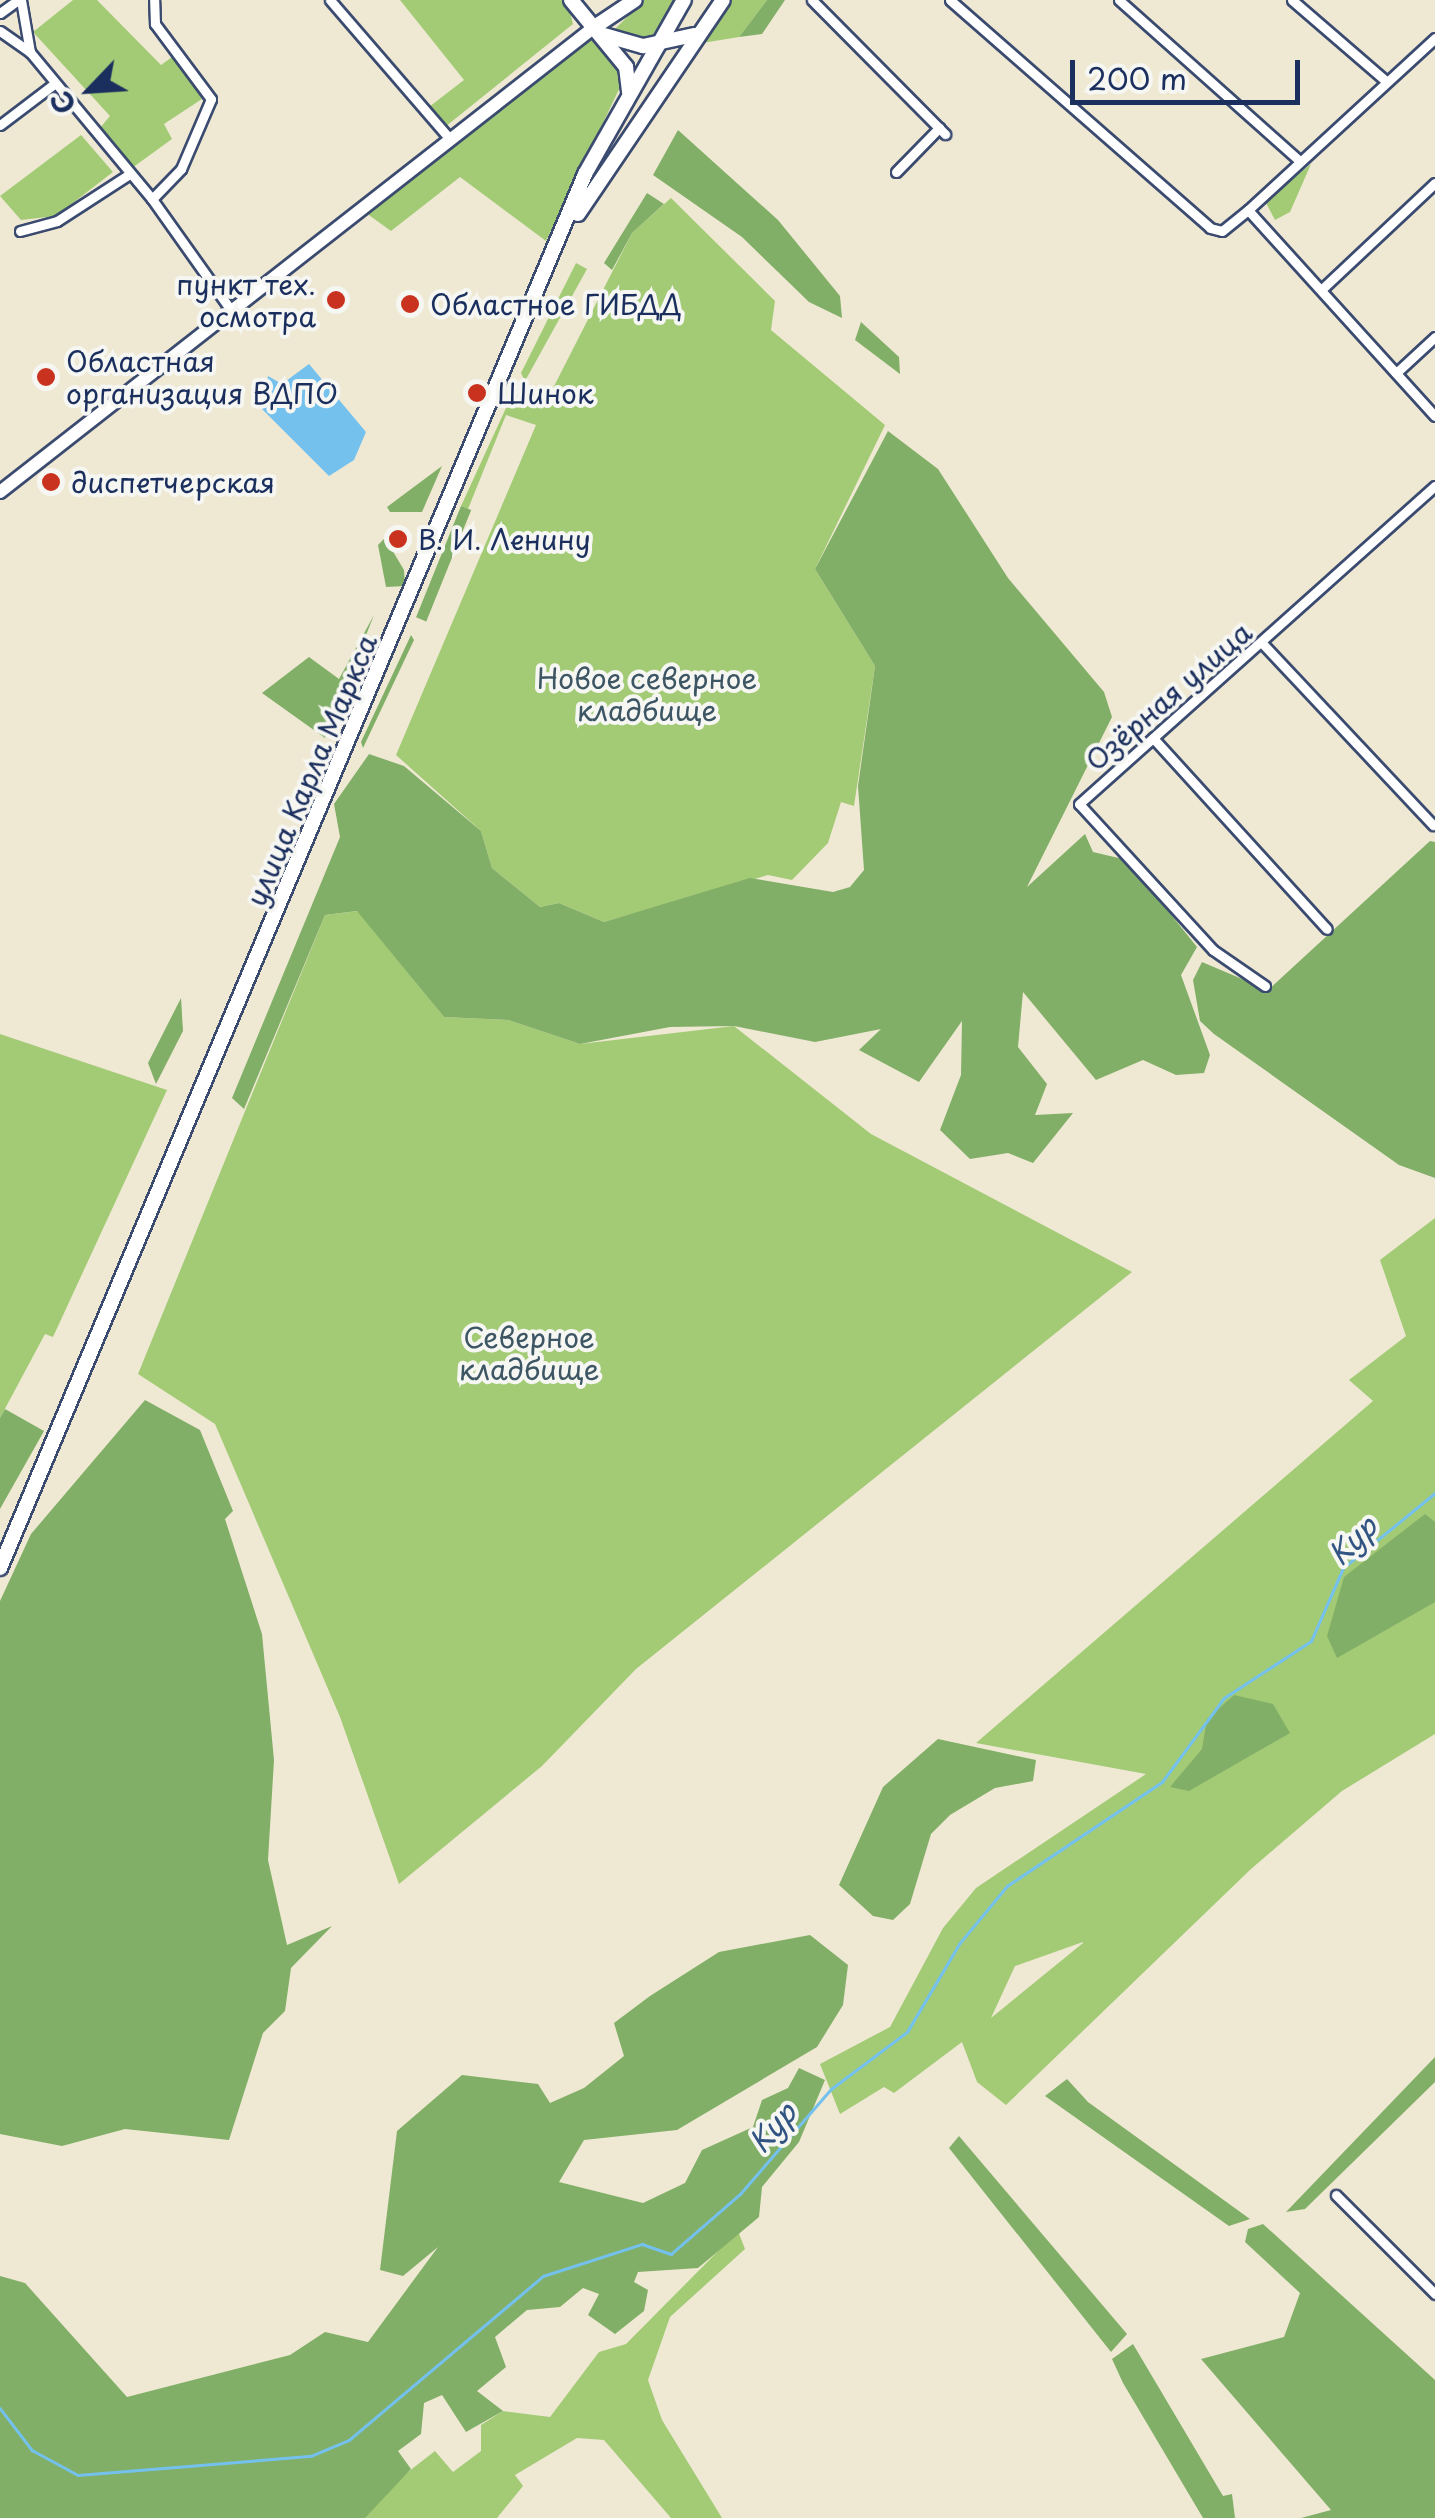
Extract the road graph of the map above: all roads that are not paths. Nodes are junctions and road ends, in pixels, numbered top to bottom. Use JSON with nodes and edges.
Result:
{"nodes":[{"id":1,"x":20,"y":0,"type":"edge"},
{"id":2,"x":154,"y":0,"type":"edge"},
{"id":3,"x":330,"y":0,"type":"edge"},
{"id":4,"x":571,"y":0,"type":"edge"},
{"id":5,"x":634,"y":0,"type":"edge"},
{"id":6,"x":684,"y":0,"type":"edge"},
{"id":7,"x":723,"y":0,"type":"edge"},
{"id":8,"x":812,"y":0,"type":"edge"},
{"id":9,"x":950,"y":0,"type":"edge"},
{"id":10,"x":1119,"y":0,"type":"edge"},
{"id":11,"x":1292,"y":0,"type":"edge"},
{"id":12,"x":0,"y":13,"type":"edge"},
{"id":13,"x":593,"y":28,"type":"junction"},
{"id":14,"x":0,"y":31,"type":"edge"},
{"id":15,"x":694,"y":35,"type":"junction"},
{"id":16,"x":1435,"y":38,"type":"edge"},
{"id":17,"x":11,"y":40,"type":"junction"},
{"id":18,"x":656,"y":45,"type":"junction"},
{"id":19,"x":0,"y":49,"type":"edge"},
{"id":20,"x":30,"y":52,"type":"junction"},
{"id":21,"x":1387,"y":82,"type":"junction"},
{"id":22,"x":54,"y":84,"type":"junction"},
{"id":23,"x":629,"y":92,"type":"junction"},
{"id":24,"x":0,"y":125,"type":"edge"},
{"id":25,"x":450,"y":140,"type":"junction"},
{"id":26,"x":1300,"y":161,"type":"junction"},
{"id":27,"x":896,"y":172,"type":"dead end"},
{"id":28,"x":128,"y":176,"type":"junction"},
{"id":29,"x":1435,"y":183,"type":"edge"},
{"id":30,"x":152,"y":198,"type":"junction"},
{"id":31,"x":1248,"y":210,"type":"junction"},
{"id":32,"x":20,"y":231,"type":"dead end"},
{"id":33,"x":558,"y":250,"type":"junction"},
{"id":34,"x":1322,"y":290,"type":"junction"},
{"id":35,"x":231,"y":310,"type":"junction"},
{"id":36,"x":1435,"y":337,"type":"edge"},
{"id":37,"x":1396,"y":373,"type":"junction"},
{"id":38,"x":1435,"y":416,"type":"edge"},
{"id":39,"x":1435,"y":486,"type":"edge"},
{"id":40,"x":0,"y":492,"type":"edge"},
{"id":41,"x":1262,"y":643,"type":"junction"},
{"id":42,"x":1154,"y":738,"type":"junction"},
{"id":43,"x":1433,"y":825,"type":"edge"},
{"id":44,"x":1327,"y":929,"type":"dead end"},
{"id":45,"x":1265,"y":986,"type":"dead end"},
{"id":46,"x":0,"y":1568,"type":"edge"},
{"id":47,"x":1336,"y":2195,"type":"dead end"},
{"id":48,"x":1435,"y":2294,"type":"edge"}],
"edges":[{"from":1,"to":12,"type":"street"},
{"from":1,"to":20,"type":"street"},
{"from":2,"to":30,"type":"street"},
{"from":3,"to":25,"type":"street"},
{"from":4,"to":13,"type":"main road"},
{"from":5,"to":13,"type":"main road"},
{"from":6,"to":18,"type":"main road","name":"улица Карла Маркса"},
{"from":7,"to":15,"type":"main road"},
{"from":8,"to":27,"type":"street"},
{"from":9,"to":31,"type":"street"},
{"from":10,"to":26,"type":"street"},
{"from":11,"to":21,"type":"street"},
{"from":13,"to":18,"type":"main road"},
{"from":13,"to":23,"type":"main road"},
{"from":13,"to":25,"type":"main road"},
{"from":14,"to":17,"type":"street"},
{"from":15,"to":18,"type":"main road"},
{"from":15,"to":33,"type":"main road"},
{"from":16,"to":21,"type":"street"},
{"from":17,"to":19,"type":"street"},
{"from":17,"to":20,"type":"street"},
{"from":18,"to":23,"type":"main road","name":"улица Карла Маркса"},
{"from":20,"to":22,"type":"street"},
{"from":21,"to":26,"type":"street"},
{"from":22,"to":24,"type":"street"},
{"from":22,"to":28,"type":"street"},
{"from":23,"to":33,"type":"main road","name":"улица Карла Маркса"},
{"from":25,"to":35,"type":"main road"},
{"from":26,"to":31,"type":"street"},
{"from":28,"to":30,"type":"street"},
{"from":28,"to":32,"type":"street"},
{"from":29,"to":34,"type":"street"},
{"from":30,"to":35,"type":"street"},
{"from":31,"to":34,"type":"street"},
{"from":33,"to":46,"type":"main road","name":"улица Карла Маркса"},
{"from":34,"to":37,"type":"street"},
{"from":35,"to":40,"type":"main road"},
{"from":36,"to":37,"type":"street"},
{"from":37,"to":38,"type":"street"},
{"from":39,"to":41,"type":"street","name":"Озёрная улица"},
{"from":41,"to":42,"type":"street","name":"Озёрная улица"},
{"from":41,"to":43,"type":"street"},
{"from":42,"to":44,"type":"street"},
{"from":42,"to":45,"type":"street","name":"Озёрная улица"},
{"from":47,"to":48,"type":"street"}]}
